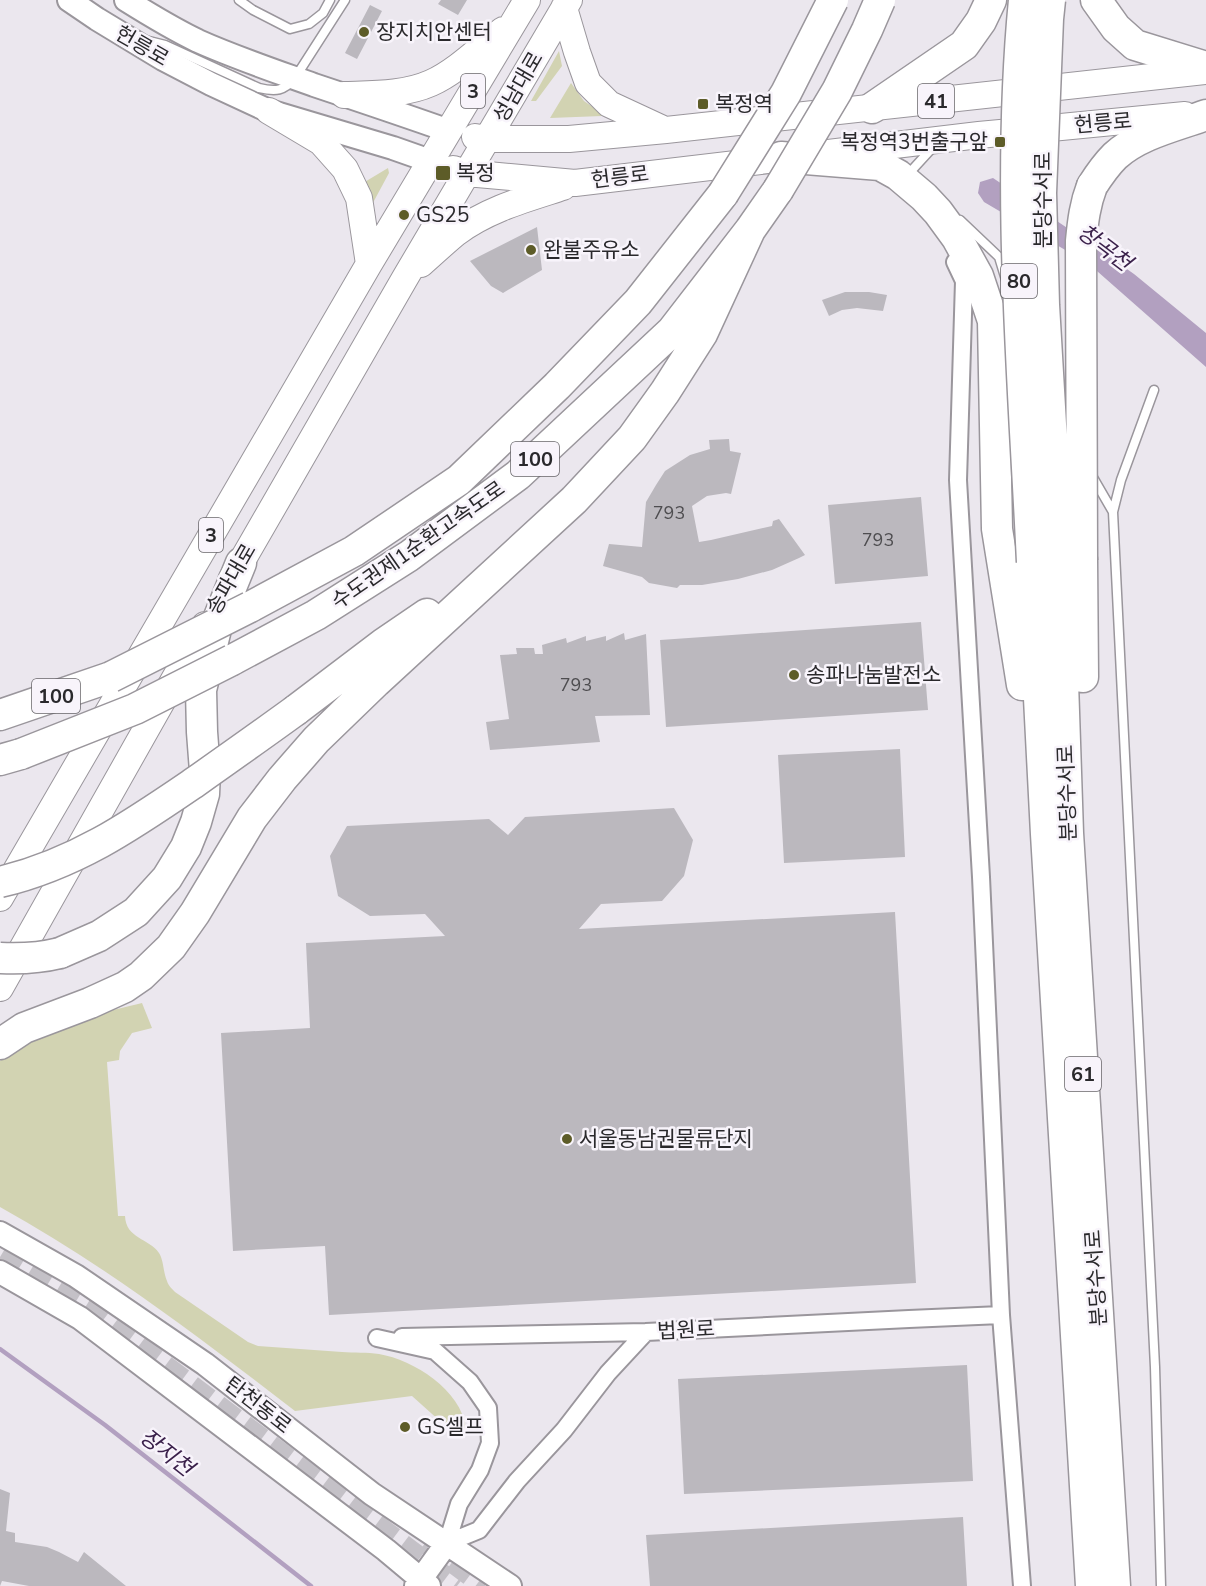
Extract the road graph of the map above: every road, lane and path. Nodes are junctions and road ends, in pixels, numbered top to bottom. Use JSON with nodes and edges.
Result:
{"nodes":[{"id":1,"x":69,"y":0,"type":"edge"},
{"id":2,"x":126,"y":0,"type":"edge"},
{"id":3,"x":239,"y":0,"type":"edge"},
{"id":4,"x":330,"y":0,"type":"edge"},
{"id":5,"x":345,"y":0,"type":"edge"},
{"id":6,"x":833,"y":0,"type":"edge"},
{"id":7,"x":880,"y":0,"type":"edge"},
{"id":8,"x":1024,"y":0,"type":"edge"},
{"id":9,"x":1050,"y":0,"type":"edge"},
{"id":10,"x":1096,"y":0,"type":"edge"},
{"id":11,"x":566,"y":4,"type":"edge"},
{"id":12,"x":521,"y":10,"type":"edge"},
{"id":13,"x":986,"y":10,"type":"edge"},
{"id":14,"x":129,"y":39,"type":"junction"},
{"id":15,"x":1206,"y":69,"type":"edge"},
{"id":16,"x":295,"y":78,"type":"junction"},
{"id":17,"x":344,"y":95,"type":"junction"},
{"id":18,"x":873,"y":108,"type":"junction"},
{"id":19,"x":269,"y":111,"type":"junction"},
{"id":20,"x":1206,"y":114,"type":"edge"},
{"id":21,"x":666,"y":130,"type":"junction"},
{"id":22,"x":449,"y":131,"type":"junction"},
{"id":23,"x":487,"y":139,"type":"junction"},
{"id":24,"x":941,"y":139,"type":"junction"},
{"id":25,"x":781,"y":157,"type":"junction"},
{"id":26,"x":824,"y":160,"type":"junction"},
{"id":27,"x":430,"y":161,"type":"junction"},
{"id":28,"x":903,"y":164,"type":"dead end"},
{"id":29,"x":912,"y":170,"type":"junction"},
{"id":30,"x":466,"y":173,"type":"junction"},
{"id":31,"x":575,"y":183,"type":"junction"},
{"id":32,"x":942,"y":203,"type":"dead end"},
{"id":33,"x":951,"y":211,"type":"dead end"},
{"id":34,"x":750,"y":230,"type":"junction"},
{"id":35,"x":369,"y":264,"type":"junction"},
{"id":36,"x":405,"y":278,"type":"junction"},
{"id":37,"x":1030,"y":358,"type":"dead end"},
{"id":38,"x":1037,"y":381,"type":"dead end"},
{"id":39,"x":1154,"y":390,"type":"dead end"},
{"id":40,"x":1060,"y":421,"type":"dead end"},
{"id":41,"x":1072,"y":441,"type":"dead end"},
{"id":42,"x":1113,"y":512,"type":"junction"},
{"id":43,"x":526,"y":544,"type":"junction"},
{"id":44,"x":1058,"y":561,"type":"junction"},
{"id":45,"x":241,"y":563,"type":"junction"},
{"id":46,"x":111,"y":677,"type":"junction"},
{"id":47,"x":0,"y":694,"type":"edge"},
{"id":48,"x":0,"y":715,"type":"edge"},
{"id":49,"x":10,"y":757,"type":"edge"},
{"id":50,"x":1057,"y":833,"type":"junction"},
{"id":51,"x":0,"y":882,"type":"edge"},
{"id":52,"x":0,"y":898,"type":"edge"},
{"id":53,"x":0,"y":958,"type":"edge"},
{"id":54,"x":0,"y":988,"type":"edge"},
{"id":55,"x":0,"y":1044,"type":"edge"},
{"id":56,"x":0,"y":1233,"type":"edge"},
{"id":57,"x":0,"y":1272,"type":"edge"},
{"id":58,"x":1001,"y":1315,"type":"junction"},
{"id":59,"x":646,"y":1332,"type":"junction"},
{"id":60,"x":447,"y":1543,"type":"junction"},
{"id":61,"x":422,"y":1584,"type":"edge"},
{"id":62,"x":510,"y":1586,"type":"edge"},
{"id":63,"x":1022,"y":1586,"type":"edge"},
{"id":64,"x":1091,"y":1586,"type":"edge"},
{"id":65,"x":1115,"y":1586,"type":"edge"},
{"id":66,"x":1161,"y":1586,"type":"edge"}],
"edges":[{"from":1,"to":14,"type":"main road","name":"헌릉로"},
{"from":2,"to":16,"type":"main road","name":"헌릉로"},
{"from":3,"to":4,"type":"lane"},
{"from":5,"to":16,"type":"lane"},
{"from":6,"to":46,"type":"highway","name":"수도권제1순환고속도로","number":"100","bridge":true},
{"from":7,"to":34,"type":"highway","name":"수도권제1순환고속도로","number":"100","bridge":true},
{"from":8,"to":44,"type":"highway","name":"분당수서로","number":"80","bridge":true},
{"from":9,"to":44,"type":"highway","name":"분당수서로","number":"80","bridge":true},
{"from":10,"to":15,"type":"highway"},
{"from":11,"to":21,"type":"main road"},
{"from":11,"to":23,"type":"main road","name":"성남대로","number":"3"},
{"from":12,"to":17,"type":"main road"},
{"from":12,"to":22,"type":"main road","name":"성남대로","number":"3"},
{"from":13,"to":18,"type":"highway"},
{"from":14,"to":16,"type":"lane"},
{"from":14,"to":19,"type":"main road","name":"헌릉로"},
{"from":15,"to":18,"type":"main road","name":"헌릉로","number":"41"},
{"from":16,"to":17,"type":"main road","name":"헌릉로"},
{"from":17,"to":22,"type":"main road","name":"헌릉로"},
{"from":18,"to":21,"type":"main road","name":"헌릉로","number":"41"},
{"from":19,"to":27,"type":"main road","name":"헌릉로"},
{"from":19,"to":35,"type":"main road"},
{"from":20,"to":24,"type":"main road","name":"헌릉로","number":"41"},
{"from":20,"to":44,"type":"highway","bridge":true},
{"from":21,"to":23,"type":"main road","name":"헌릉로","number":"41"},
{"from":22,"to":23,"type":"main road","name":"헌릉로"},
{"from":22,"to":27,"type":"main road","name":"성남대로","number":"3"},
{"from":23,"to":30,"type":"main road","name":"성남대로","number":"3"},
{"from":24,"to":25,"type":"main road","name":"헌릉로","number":"41"},
{"from":24,"to":29,"type":"lane"},
{"from":25,"to":26,"type":"highway"},
{"from":25,"to":31,"type":"main road","name":"헌릉로","number":"41"},
{"from":26,"to":50,"type":"highway"},
{"from":26,"to":58,"type":"street"},
{"from":27,"to":30,"type":"main road","name":"헌릉로"},
{"from":27,"to":35,"type":"main road","name":"송파대로","number":"3"},
{"from":28,"to":29,"type":"lane"},
{"from":29,"to":32,"type":"lane"},
{"from":30,"to":31,"type":"main road","name":"헌릉로","number":"41"},
{"from":30,"to":36,"type":"main road","name":"송파대로","number":"3"},
{"from":31,"to":36,"type":"main road"},
{"from":33,"to":37,"type":"lane"},
{"from":34,"to":43,"type":"highway"},
{"from":34,"to":49,"type":"highway","name":"수도권제1순환고속도로","number":"100","bridge":true},
{"from":35,"to":52,"type":"main road","name":"송파대로","number":"3"},
{"from":36,"to":45,"type":"main road","name":"송파대로","number":"3"},
{"from":38,"to":40,"type":"lane"},
{"from":39,"to":42,"type":"lane"},
{"from":41,"to":42,"type":"lane"},
{"from":42,"to":66,"type":"lane"},
{"from":43,"to":51,"type":"highway","bridge":true},
{"from":43,"to":55,"type":"highway"},
{"from":44,"to":50,"type":"highway","name":"분당수서로","number":"61"},
{"from":45,"to":53,"type":"highway","bridge":true},
{"from":45,"to":54,"type":"main road","name":"송파대로","number":"3"},
{"from":46,"to":47,"type":"highway"},
{"from":46,"to":48,"type":"highway","name":"수도권제1순환고속도로","number":"100"},
{"from":50,"to":64,"type":"highway","name":"분당수서로","number":"61"},
{"from":50,"to":65,"type":"highway","name":"분당수서로","number":"61"},
{"from":56,"to":60,"type":"main road","name":"탄천동로"},
{"from":57,"to":61,"type":"main road","name":"탄천동로"},
{"from":58,"to":59,"type":"street","name":"법원로"},
{"from":58,"to":63,"type":"street"},
{"from":59,"to":60,"type":"street","name":"법원로"},
{"from":59,"to":60,"type":"street"},
{"from":60,"to":61,"type":"main road"},
{"from":60,"to":62,"type":"main road","name":"탄천동로"}]}
